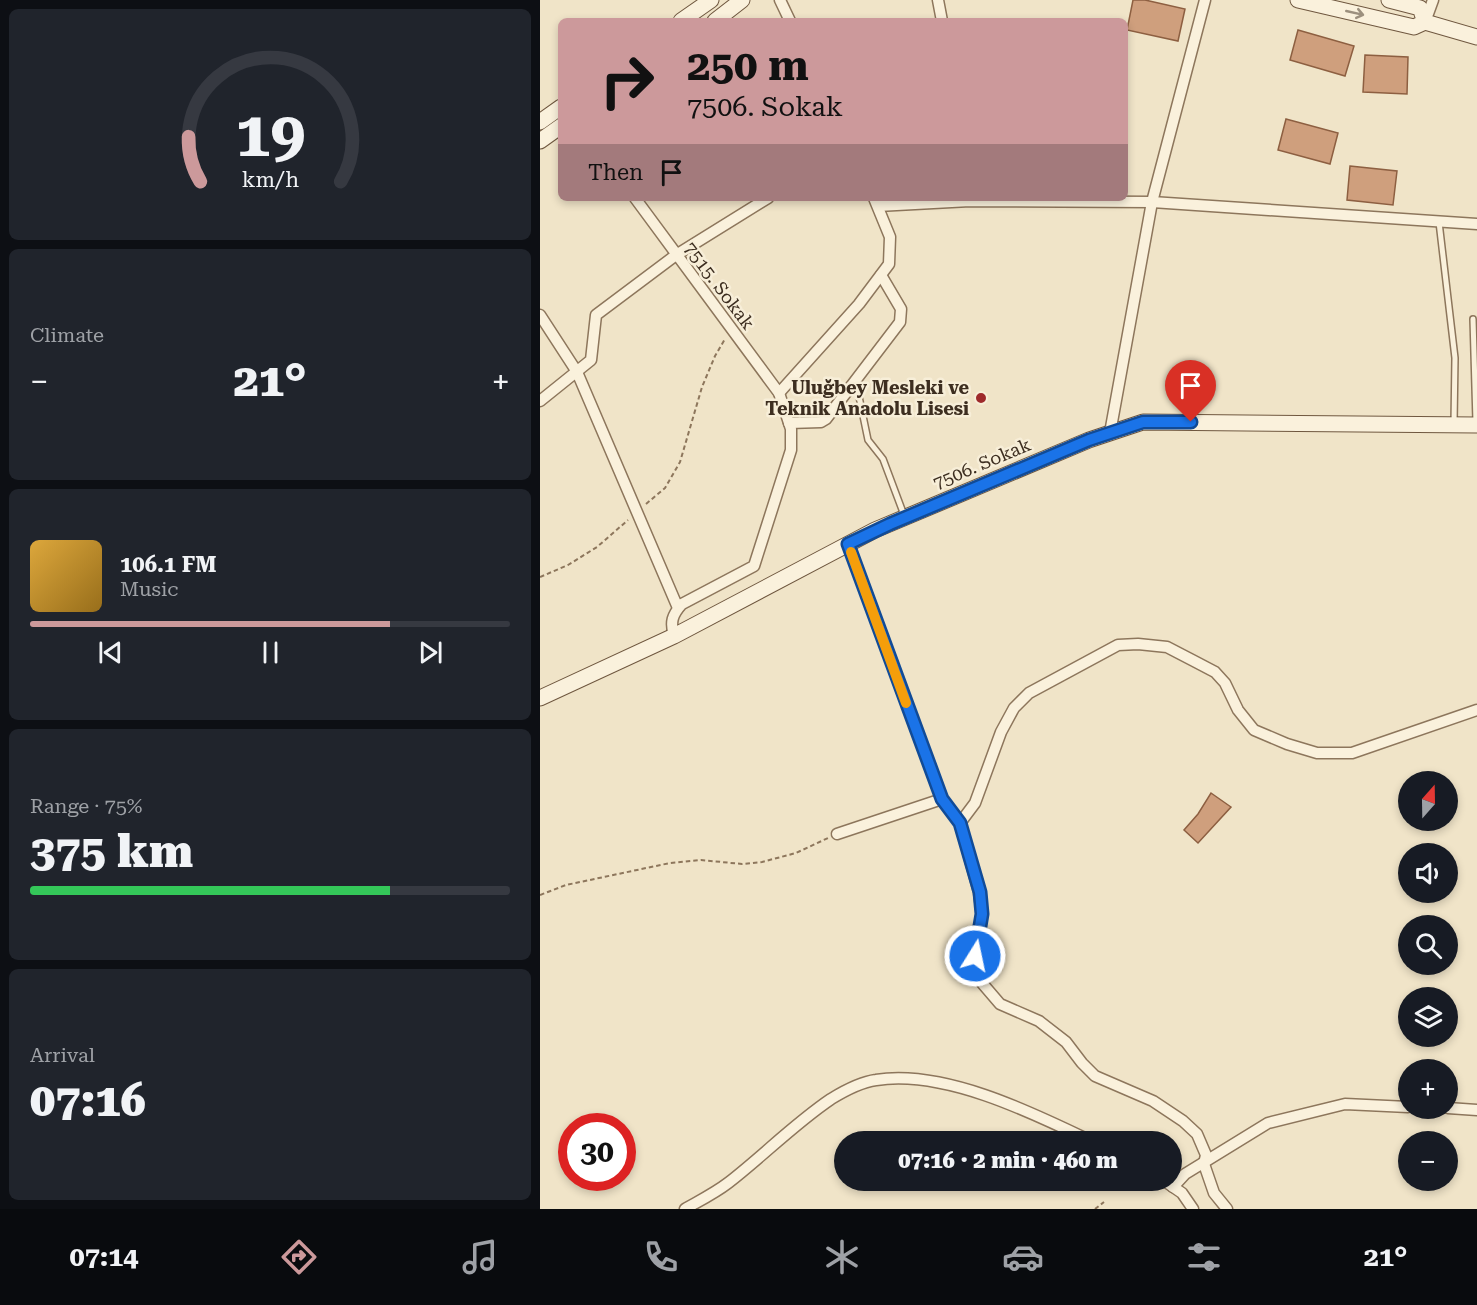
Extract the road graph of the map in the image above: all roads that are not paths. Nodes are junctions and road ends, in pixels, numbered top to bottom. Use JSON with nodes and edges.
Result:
{"nodes":[{"id":1,"x":711,"y":0,"type":"edge"},
{"id":2,"x":742,"y":0,"type":"edge"},
{"id":3,"x":780,"y":0,"type":"edge"},
{"id":4,"x":938,"y":0,"type":"edge"},
{"id":5,"x":1205,"y":0,"type":"edge"},
{"id":6,"x":1298,"y":0,"type":"edge"},
{"id":7,"x":1389,"y":0,"type":"edge"},
{"id":8,"x":1433,"y":0,"type":"edge"},
{"id":9,"x":685,"y":18,"type":"edge"},
{"id":10,"x":719,"y":18,"type":"edge"},
{"id":11,"x":789,"y":18,"type":"edge"},
{"id":12,"x":941,"y":18,"type":"edge"},
{"id":13,"x":1425,"y":22,"type":"junction"},
{"id":14,"x":1477,"y":37,"type":"edge"},
{"id":15,"x":558,"y":109,"type":"edge"},
{"id":16,"x":540,"y":122,"type":"edge"},
{"id":17,"x":558,"y":128,"type":"edge"},
{"id":18,"x":540,"y":141,"type":"edge"},
{"id":19,"x":637,"y":201,"type":"edge"},
{"id":20,"x":763,"y":201,"type":"edge"},
{"id":21,"x":907,"y":201,"type":"edge"},
{"id":22,"x":1106,"y":201,"type":"edge"},
{"id":23,"x":876,"y":202,"type":"edge"},
{"id":24,"x":1152,"y":202,"type":"junction"},
{"id":25,"x":1439,"y":222,"type":"junction"},
{"id":26,"x":1477,"y":224,"type":"edge"},
{"id":27,"x":676,"y":255,"type":"junction"},
{"id":28,"x":881,"y":275,"type":"junction"},
{"id":29,"x":540,"y":315,"type":"edge"},
{"id":30,"x":1473,"y":319,"type":"dead end"},
{"id":31,"x":577,"y":372,"type":"junction"},
{"id":32,"x":855,"y":380,"type":"junction"},
{"id":33,"x":779,"y":393,"type":"junction"},
{"id":34,"x":540,"y":401,"type":"edge"},
{"id":35,"x":789,"y":423,"type":"junction"},
{"id":36,"x":1477,"y":425,"type":"edge"},
{"id":37,"x":1454,"y":426,"type":"junction"},
{"id":38,"x":1110,"y":433,"type":"junction"},
{"id":39,"x":905,"y":518,"type":"junction"},
{"id":40,"x":848,"y":544,"type":"junction"},
{"id":41,"x":678,"y":608,"type":"junction"},
{"id":42,"x":674,"y":636,"type":"junction"},
{"id":43,"x":540,"y":698,"type":"edge"},
{"id":44,"x":1477,"y":710,"type":"edge"},
{"id":45,"x":942,"y":799,"type":"junction"},
{"id":46,"x":960,"y":823,"type":"junction"},
{"id":47,"x":837,"y":834,"type":"road end"},
{"id":48,"x":1398,"y":1107,"type":"edge"},
{"id":49,"x":1458,"y":1109,"type":"edge"},
{"id":50,"x":1477,"y":1110,"type":"edge"},
{"id":51,"x":1070,"y":1131,"type":"edge"},
{"id":52,"x":1200,"y":1166,"type":"junction"},
{"id":53,"x":1182,"y":1177,"type":"edge"},
{"id":54,"x":1179,"y":1191,"type":"edge"},
{"id":55,"x":685,"y":1209,"type":"edge"},
{"id":56,"x":1192,"y":1209,"type":"edge"},
{"id":57,"x":1227,"y":1209,"type":"edge"}],
"edges":[{"from":1,"to":9,"type":"street"},
{"from":2,"to":10,"type":"street"},
{"from":3,"to":11,"type":"street"},
{"from":4,"to":12,"type":"street"},
{"from":5,"to":24,"type":"street"},
{"from":6,"to":13,"type":"street","one_way":true},
{"from":7,"to":13,"type":"street"},
{"from":8,"to":13,"type":"street"},
{"from":13,"to":14,"type":"street"},
{"from":15,"to":16,"type":"street"},
{"from":17,"to":18,"type":"street"},
{"from":19,"to":27,"type":"street","name":"7515. Sokak"},
{"from":20,"to":27,"type":"street"},
{"from":21,"to":23,"type":"street"},
{"from":22,"to":24,"type":"street"},
{"from":23,"to":28,"type":"street"},
{"from":24,"to":25,"type":"street"},
{"from":24,"to":38,"type":"street"},
{"from":25,"to":26,"type":"street"},
{"from":25,"to":37,"type":"lane"},
{"from":27,"to":31,"type":"street"},
{"from":27,"to":33,"type":"street","name":"7515. Sokak"},
{"from":28,"to":32,"type":"street"},
{"from":28,"to":33,"type":"street"},
{"from":29,"to":31,"type":"street"},
{"from":30,"to":36,"type":"lane"},
{"from":31,"to":34,"type":"street"},
{"from":31,"to":41,"type":"street"},
{"from":32,"to":35,"type":"street"},
{"from":32,"to":39,"type":"lane"},
{"from":33,"to":35,"type":"street","name":"7515. Sokak"},
{"from":35,"to":41,"type":"street","name":"7515. Sokak"},
{"from":36,"to":37,"type":"street","name":"7506. Sokak"},
{"from":37,"to":38,"type":"street","name":"7506. Sokak"},
{"from":38,"to":39,"type":"street","name":"7506. Sokak"},
{"from":39,"to":40,"type":"street","name":"7506. Sokak"},
{"from":40,"to":42,"type":"street","name":"7506. Sokak"},
{"from":40,"to":45,"type":"street"},
{"from":41,"to":42,"type":"street"},
{"from":42,"to":43,"type":"street","name":"7506. Sokak"},
{"from":44,"to":46,"type":"street"},
{"from":45,"to":46,"type":"street"},
{"from":45,"to":47,"type":"street"},
{"from":46,"to":52,"type":"street"},
{"from":48,"to":52,"type":"street"},
{"from":49,"to":50,"type":"street"},
{"from":51,"to":55,"type":"street"},
{"from":52,"to":53,"type":"street"},
{"from":52,"to":57,"type":"street"},
{"from":54,"to":56,"type":"street"}]}
